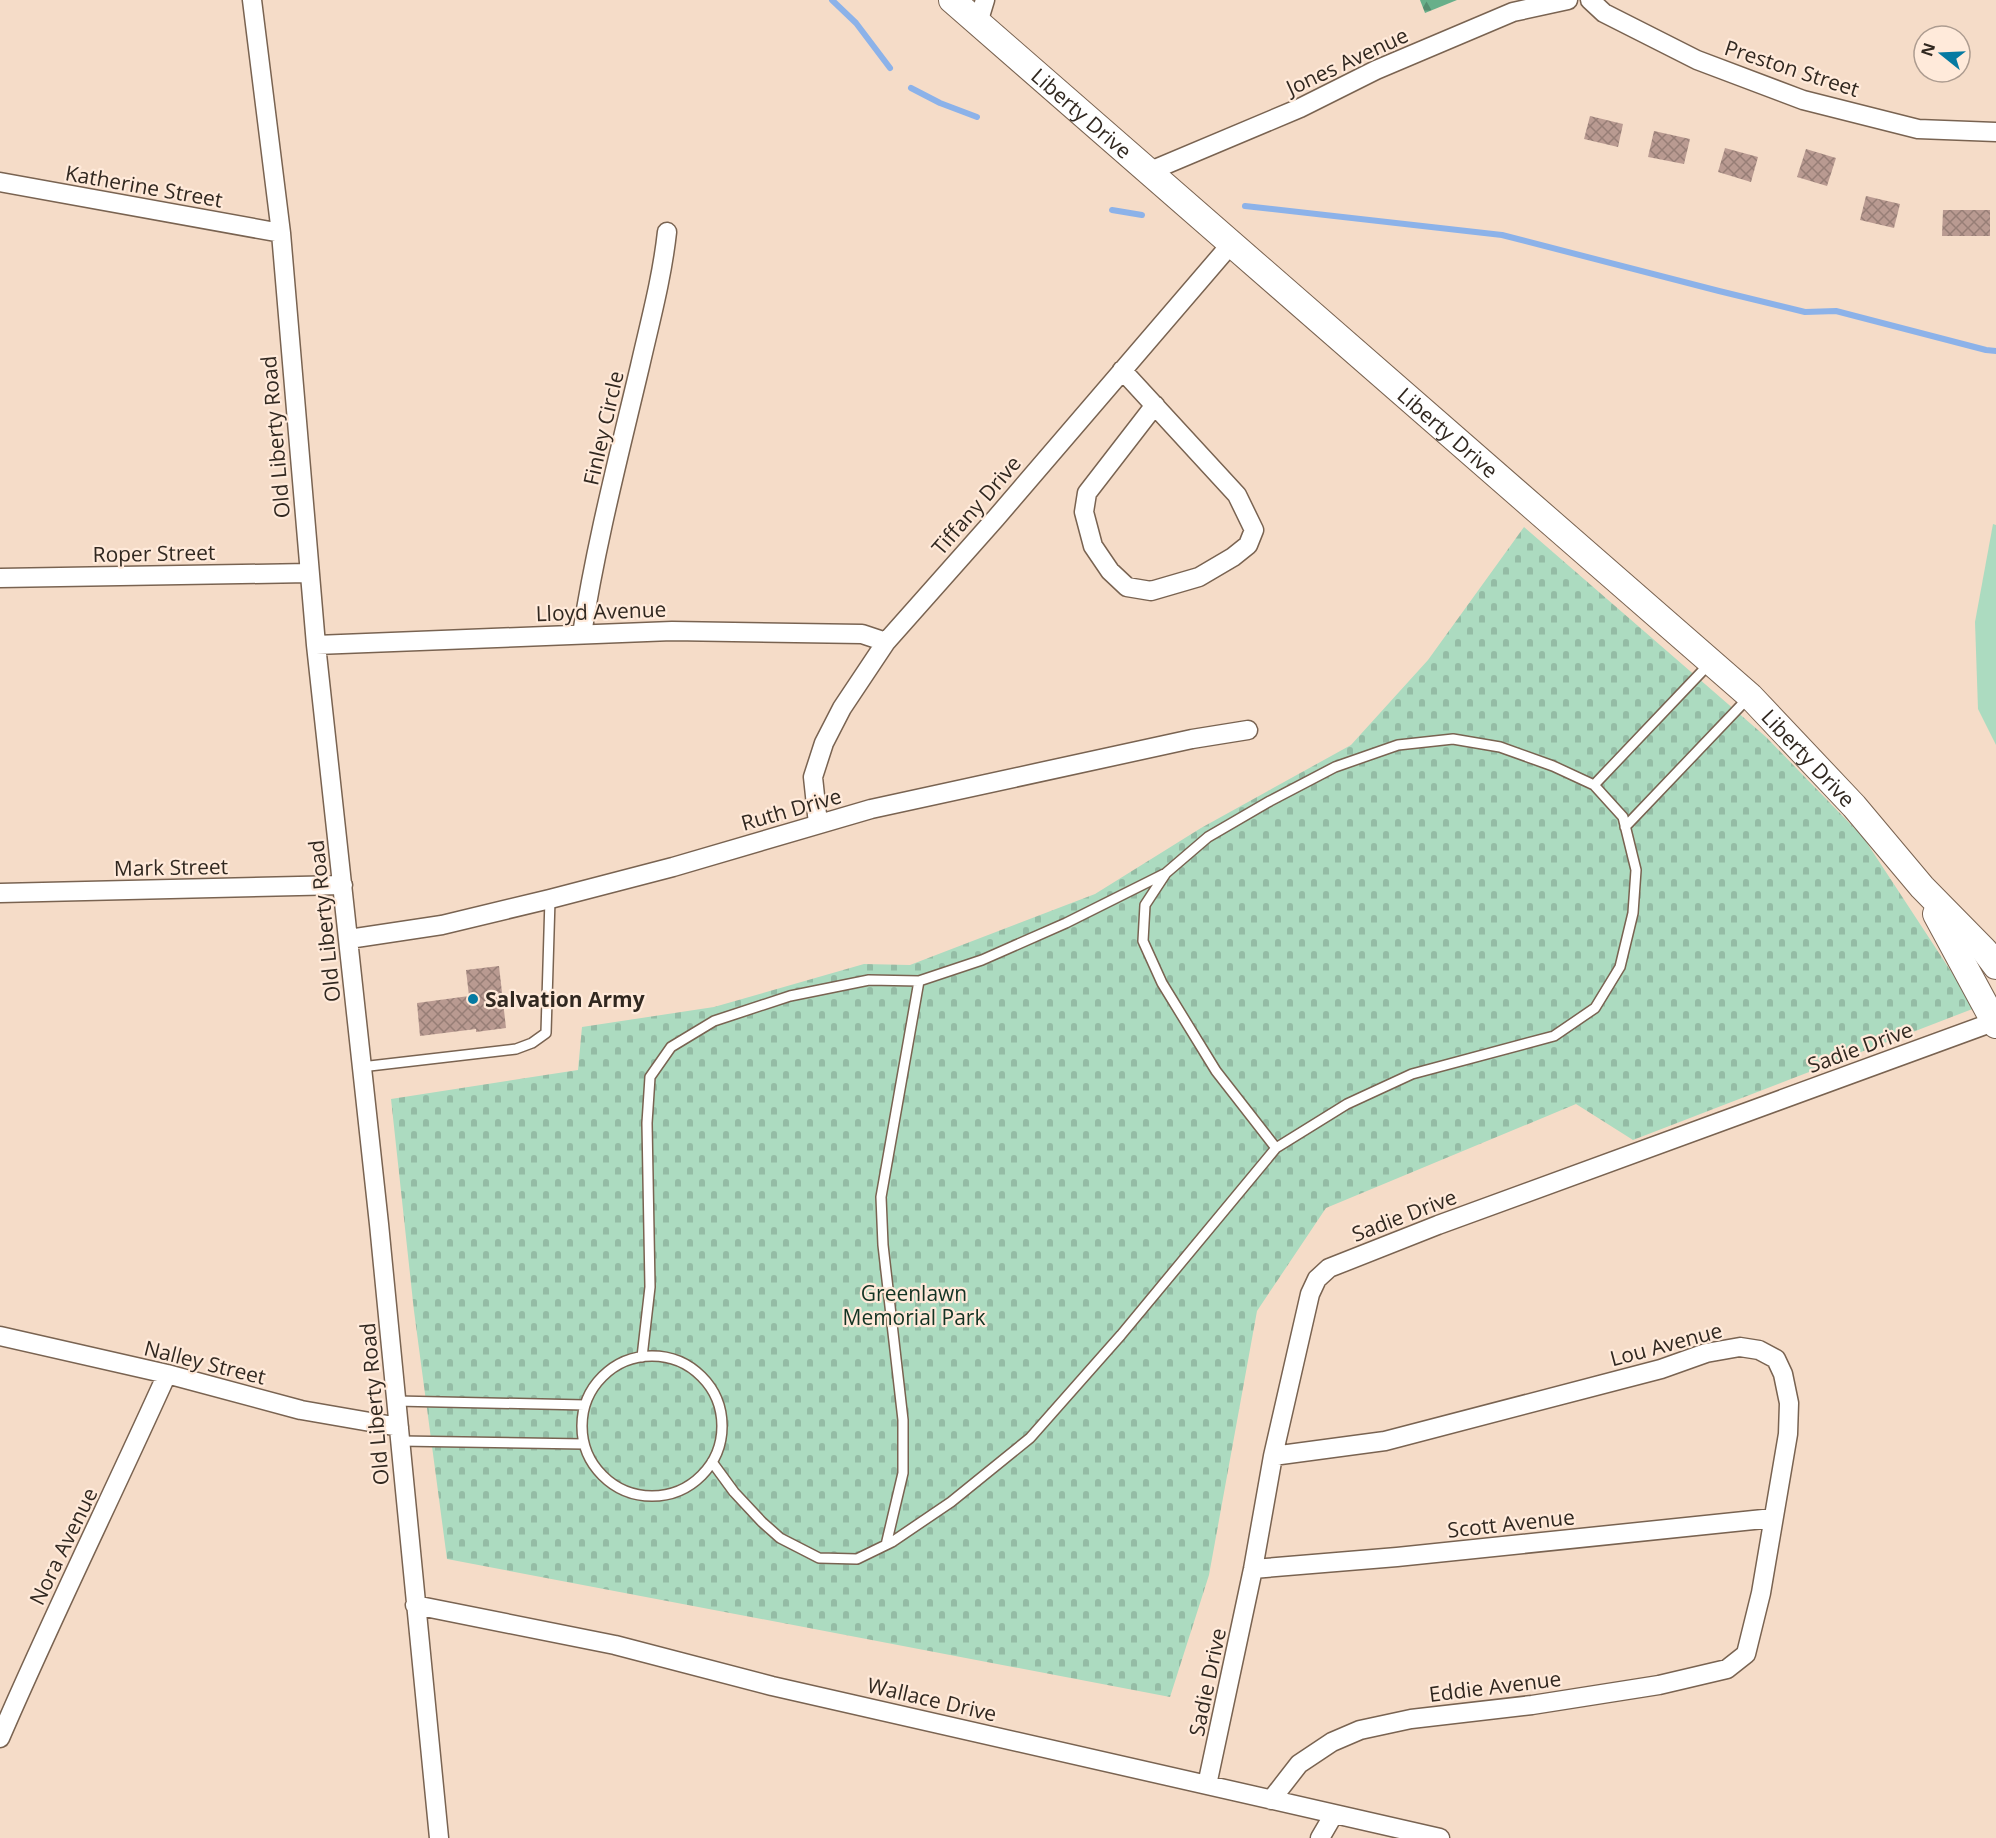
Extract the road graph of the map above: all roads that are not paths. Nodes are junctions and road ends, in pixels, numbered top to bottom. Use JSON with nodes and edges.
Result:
{"nodes":[{"id":1,"x":252,"y":0,"type":"edge"},
{"id":2,"x":952,"y":0,"type":"edge"},
{"id":3,"x":1568,"y":0,"type":"edge"},
{"id":4,"x":1590,"y":0,"type":"edge"},
{"id":5,"x":982,"y":11,"type":"edge"},
{"id":6,"x":1996,"y":132,"type":"edge"},
{"id":7,"x":1148,"y":172,"type":"junction"},
{"id":8,"x":0,"y":182,"type":"edge"},
{"id":9,"x":667,"y":232,"type":"dead end"},
{"id":10,"x":281,"y":233,"type":"junction"},
{"id":11,"x":1231,"y":244,"type":"junction"},
{"id":12,"x":1122,"y":370,"type":"junction"},
{"id":13,"x":1155,"y":405,"type":"junction"},
{"id":14,"x":309,"y":573,"type":"junction"},
{"id":15,"x":0,"y":578,"type":"edge"},
{"id":16,"x":582,"y":633,"type":"junction"},
{"id":17,"x":886,"y":642,"type":"junction"},
{"id":18,"x":316,"y":645,"type":"junction"},
{"id":19,"x":1712,"y":662,"type":"junction"},
{"id":20,"x":1750,"y":696,"type":"junction"},
{"id":21,"x":1248,"y":730,"type":"dead end"},
{"id":22,"x":1594,"y":785,"type":"junction"},
{"id":23,"x":818,"y":824,"type":"junction"},
{"id":24,"x":1625,"y":827,"type":"junction"},
{"id":25,"x":1166,"y":873,"type":"junction"},
{"id":26,"x":343,"y":885,"type":"junction"},
{"id":27,"x":1922,"y":887,"type":"junction"},
{"id":28,"x":0,"y":893,"type":"edge"},
{"id":29,"x":550,"y":899,"type":"junction"},
{"id":30,"x":348,"y":939,"type":"junction"},
{"id":31,"x":1996,"y":966,"type":"edge"},
{"id":32,"x":918,"y":981,"type":"junction"},
{"id":33,"x":1996,"y":1023,"type":"edge"},
{"id":34,"x":361,"y":1067,"type":"junction"},
{"id":35,"x":1276,"y":1148,"type":"junction"},
{"id":36,"x":0,"y":1336,"type":"edge"},
{"id":37,"x":642,"y":1356,"type":"junction"},
{"id":38,"x":167,"y":1374,"type":"junction"},
{"id":39,"x":396,"y":1401,"type":"junction"},
{"id":40,"x":585,"y":1405,"type":"junction"},
{"id":41,"x":399,"y":1434,"type":"junction"},
{"id":42,"x":584,"y":1444,"type":"junction"},
{"id":43,"x":1274,"y":1456,"type":"junction"},
{"id":44,"x":712,"y":1462,"type":"junction"},
{"id":45,"x":1773,"y":1518,"type":"junction"},
{"id":46,"x":886,"y":1545,"type":"junction"},
{"id":47,"x":1253,"y":1569,"type":"junction"},
{"id":48,"x":415,"y":1605,"type":"junction"},
{"id":49,"x":1746,"y":1654,"type":"joint"},
{"id":50,"x":0,"y":1738,"type":"edge"},
{"id":51,"x":1208,"y":1785,"type":"junction"},
{"id":52,"x":1271,"y":1800,"type":"junction"},
{"id":53,"x":1334,"y":1814,"type":"junction"},
{"id":54,"x":439,"y":1838,"type":"edge"},
{"id":55,"x":1320,"y":1838,"type":"edge"},
{"id":56,"x":1440,"y":1838,"type":"edge"}],
"edges":[{"from":1,"to":10,"type":"street","name":"Old Liberty Road"},
{"from":2,"to":5,"type":"main road","name":"Liberty Drive"},
{"from":3,"to":7,"type":"street","name":"Jones Avenue"},
{"from":4,"to":6,"type":"street","name":"Preston Street"},
{"from":5,"to":7,"type":"main road","name":"Liberty Drive"},
{"from":7,"to":11,"type":"main road","name":"Liberty Drive"},
{"from":8,"to":10,"type":"street","name":"Katherine Street"},
{"from":9,"to":16,"type":"street","name":"Finley Circle"},
{"from":10,"to":14,"type":"street","name":"Old Liberty Road"},
{"from":11,"to":12,"type":"street","name":"Tiffany Drive"},
{"from":11,"to":19,"type":"main road","name":"Liberty Drive"},
{"from":12,"to":13,"type":"street"},
{"from":12,"to":17,"type":"street","name":"Tiffany Drive"},
{"from":13,"to":13,"type":"street"},
{"from":14,"to":15,"type":"street","name":"Roper Street"},
{"from":14,"to":18,"type":"street","name":"Old Liberty Road"},
{"from":16,"to":17,"type":"street","name":"Lloyd Avenue"},
{"from":16,"to":18,"type":"street","name":"Lloyd Avenue"},
{"from":17,"to":23,"type":"street","name":"Tiffany Drive"},
{"from":18,"to":26,"type":"street","name":"Old Liberty Road"},
{"from":19,"to":20,"type":"main road","name":"Liberty Drive"},
{"from":19,"to":22,"type":"lane"},
{"from":20,"to":24,"type":"lane"},
{"from":20,"to":27,"type":"main road","name":"Liberty Drive"},
{"from":21,"to":23,"type":"street","name":"Ruth Drive"},
{"from":22,"to":24,"type":"lane"},
{"from":22,"to":25,"type":"lane"},
{"from":23,"to":29,"type":"street","name":"Ruth Drive"},
{"from":24,"to":35,"type":"lane"},
{"from":25,"to":32,"type":"lane"},
{"from":25,"to":35,"type":"lane"},
{"from":26,"to":28,"type":"street","name":"Mark Street"},
{"from":26,"to":30,"type":"street","name":"Old Liberty Road"},
{"from":27,"to":31,"type":"main road","name":"Liberty Drive"},
{"from":27,"to":33,"type":"main road","name":"Liberty Drive"},
{"from":29,"to":30,"type":"street","name":"Ruth Drive"},
{"from":29,"to":34,"type":"lane"},
{"from":30,"to":34,"type":"street","name":"Old Liberty Road"},
{"from":32,"to":37,"type":"lane"},
{"from":32,"to":46,"type":"lane"},
{"from":33,"to":43,"type":"street","name":"Sadie Drive"},
{"from":34,"to":39,"type":"street","name":"Old Liberty Road"},
{"from":35,"to":46,"type":"lane"},
{"from":36,"to":38,"type":"street","name":"Nalley Street"},
{"from":37,"to":40,"type":"lane"},
{"from":37,"to":44,"type":"lane"},
{"from":38,"to":41,"type":"street","name":"Nalley Street"},
{"from":38,"to":50,"type":"street","name":"Nora Avenue"},
{"from":39,"to":40,"type":"lane"},
{"from":39,"to":41,"type":"street","name":"Old Liberty Road"},
{"from":40,"to":42,"type":"lane"},
{"from":41,"to":42,"type":"lane"},
{"from":41,"to":48,"type":"street","name":"Old Liberty Road"},
{"from":42,"to":44,"type":"lane"},
{"from":43,"to":45,"type":"street","name":"Lou Avenue"},
{"from":43,"to":47,"type":"street","name":"Sadie Drive"},
{"from":44,"to":46,"type":"lane"},
{"from":45,"to":47,"type":"street","name":"Scott Avenue"},
{"from":45,"to":49,"type":"street","name":"Lou Avenue"},
{"from":47,"to":51,"type":"street","name":"Sadie Drive"},
{"from":48,"to":51,"type":"street","name":"Wallace Drive"},
{"from":48,"to":54,"type":"street","name":"Old Liberty Road"},
{"from":49,"to":52,"type":"street","name":"Eddie Avenue"},
{"from":51,"to":52,"type":"street","name":"Wallace Drive"},
{"from":52,"to":53,"type":"street","name":"Wallace Drive"},
{"from":53,"to":55,"type":"street"},
{"from":53,"to":56,"type":"street","name":"Wallace Drive"}]}
